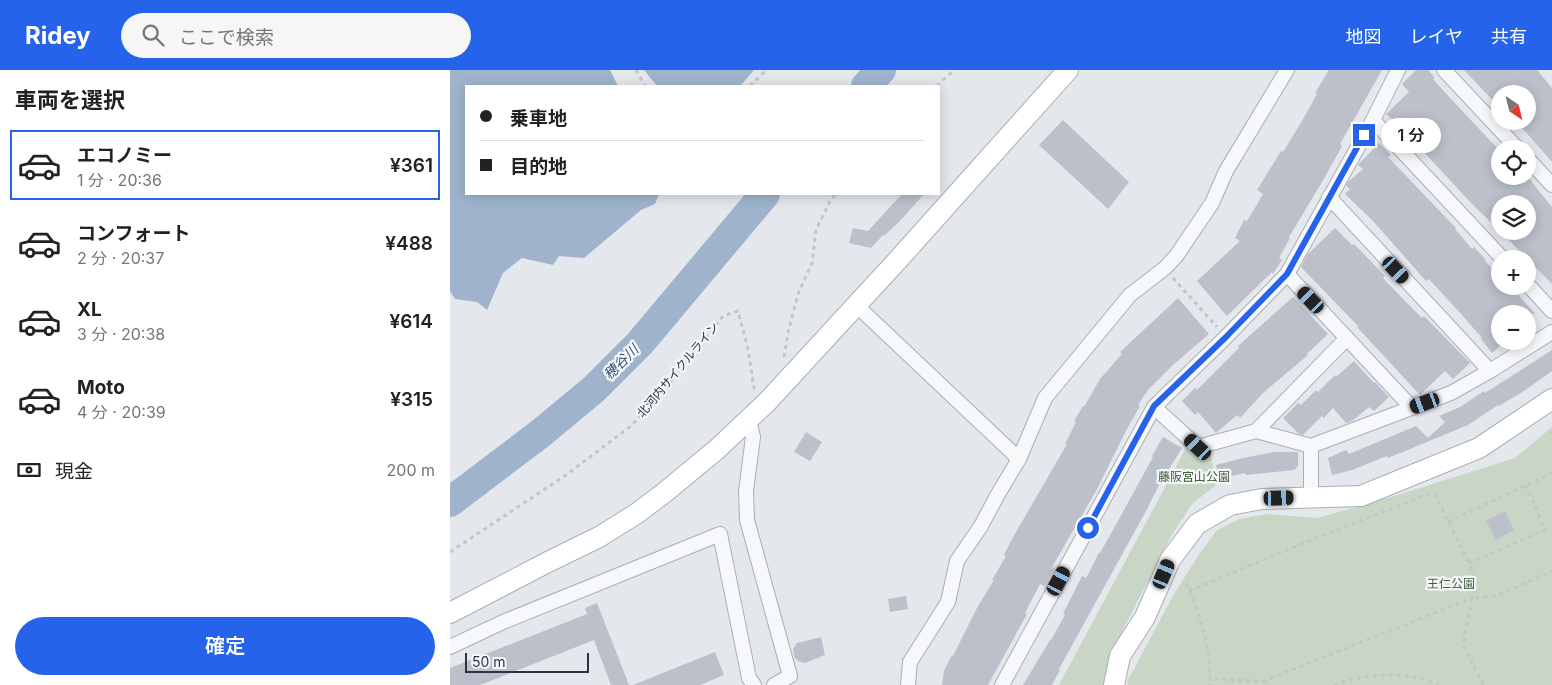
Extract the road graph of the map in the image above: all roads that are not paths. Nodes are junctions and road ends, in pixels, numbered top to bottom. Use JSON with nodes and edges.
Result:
{"nodes":[{"id":1,"x":1068,"y":70,"type":"edge"},
{"id":2,"x":1287,"y":70,"type":"edge"},
{"id":3,"x":1398,"y":70,"type":"edge"},
{"id":4,"x":1444,"y":70,"type":"edge"},
{"id":5,"x":1373,"y":120,"type":"junction"},
{"id":6,"x":1510,"y":140,"type":"edge"},
{"id":7,"x":1536,"y":168,"type":"edge"},
{"id":8,"x":1552,"y":185,"type":"edge"},
{"id":9,"x":1329,"y":197,"type":"junction"},
{"id":10,"x":1495,"y":250,"type":"edge"},
{"id":11,"x":1287,"y":274,"type":"junction"},
{"id":12,"x":1536,"y":294,"type":"edge"},
{"id":13,"x":856,"y":305,"type":"junction"},
{"id":14,"x":1552,"y":311,"type":"edge"},
{"id":15,"x":1552,"y":332,"type":"edge"},
{"id":16,"x":1347,"y":338,"type":"junction"},
{"id":17,"x":1490,"y":371,"type":"junction"},
{"id":18,"x":1552,"y":399,"type":"edge"},
{"id":19,"x":1154,"y":406,"type":"junction"},
{"id":20,"x":1412,"y":408,"type":"junction"},
{"id":21,"x":750,"y":419,"type":"junction"},
{"id":22,"x":1256,"y":431,"type":"junction"},
{"id":23,"x":1311,"y":446,"type":"junction"},
{"id":24,"x":1019,"y":459,"type":"junction"},
{"id":25,"x":1311,"y":497,"type":"junction"},
{"id":26,"x":508,"y":583,"type":"junction"},
{"id":27,"x":450,"y":603,"type":"edge"},
{"id":28,"x":450,"y":614,"type":"edge"},
{"id":29,"x":450,"y":624,"type":"edge"},
{"id":30,"x":450,"y":647,"type":"edge"},
{"id":31,"x":754,"y":685,"type":"edge"},
{"id":32,"x":774,"y":685,"type":"edge"},
{"id":33,"x":908,"y":685,"type":"edge"},
{"id":34,"x":1002,"y":685,"type":"edge"},
{"id":35,"x":1114,"y":685,"type":"edge"}],
"edges":[{"from":1,"to":13,"type":"street"},
{"from":2,"to":24,"type":"street"},
{"from":3,"to":5,"type":"street"},
{"from":4,"to":6,"type":"street"},
{"from":5,"to":9,"type":"street"},
{"from":5,"to":10,"type":"street"},
{"from":7,"to":8,"type":"street"},
{"from":9,"to":11,"type":"street"},
{"from":9,"to":17,"type":"street"},
{"from":11,"to":16,"type":"street"},
{"from":11,"to":19,"type":"street"},
{"from":12,"to":14,"type":"street"},
{"from":13,"to":21,"type":"street"},
{"from":13,"to":24,"type":"street"},
{"from":15,"to":17,"type":"street"},
{"from":16,"to":20,"type":"street"},
{"from":16,"to":22,"type":"street"},
{"from":17,"to":20,"type":"street"},
{"from":18,"to":25,"type":"street"},
{"from":19,"to":22,"type":"street"},
{"from":19,"to":34,"type":"street"},
{"from":20,"to":23,"type":"street"},
{"from":21,"to":26,"type":"street"},
{"from":21,"to":32,"type":"street"},
{"from":22,"to":23,"type":"street"},
{"from":23,"to":25,"type":"street"},
{"from":24,"to":33,"type":"street"},
{"from":25,"to":35,"type":"street"},
{"from":26,"to":27,"type":"street"},
{"from":26,"to":28,"type":"street"},
{"from":26,"to":29,"type":"street"},
{"from":30,"to":31,"type":"street"}]}
